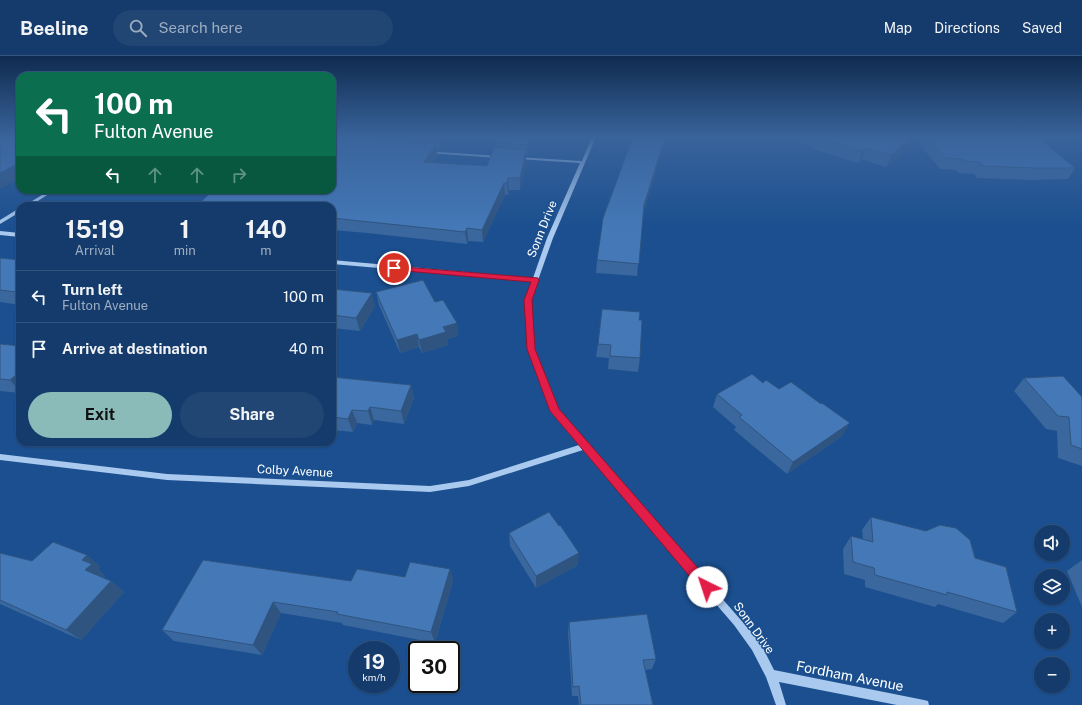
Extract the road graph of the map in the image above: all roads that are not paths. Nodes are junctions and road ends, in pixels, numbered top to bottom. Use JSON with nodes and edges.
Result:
{"nodes":[{"id":1,"x":581,"y":167,"type":"edge"},
{"id":2,"x":46,"y":194,"type":"edge"},
{"id":3,"x":33,"y":202,"type":"edge"},
{"id":4,"x":16,"y":212,"type":"edge"},
{"id":5,"x":0,"y":222,"type":"edge"},
{"id":6,"x":0,"y":233,"type":"edge"},
{"id":7,"x":16,"y":235,"type":"edge"},
{"id":8,"x":336,"y":262,"type":"edge"},
{"id":9,"x":535,"y":280,"type":"junction"},
{"id":10,"x":584,"y":447,"type":"junction"},
{"id":11,"x":0,"y":457,"type":"edge"},
{"id":12,"x":771,"y":675,"type":"junction"},
{"id":13,"x":781,"y":705,"type":"edge"},
{"id":14,"x":924,"y":705,"type":"edge"}],
"edges":[{"from":1,"to":9,"type":"street","name":"Sonn Drive"},
{"from":2,"to":3,"type":"street"},
{"from":4,"to":5,"type":"street"},
{"from":6,"to":7,"type":"street"},
{"from":8,"to":9,"type":"street"},
{"from":9,"to":10,"type":"street","name":"Sonn Drive"},
{"from":10,"to":11,"type":"street","name":"Colby Avenue"},
{"from":10,"to":12,"type":"street","name":"Sonn Drive"},
{"from":12,"to":13,"type":"street","name":"Sonn Drive"},
{"from":12,"to":14,"type":"street","name":"Fordham Avenue"}]}
